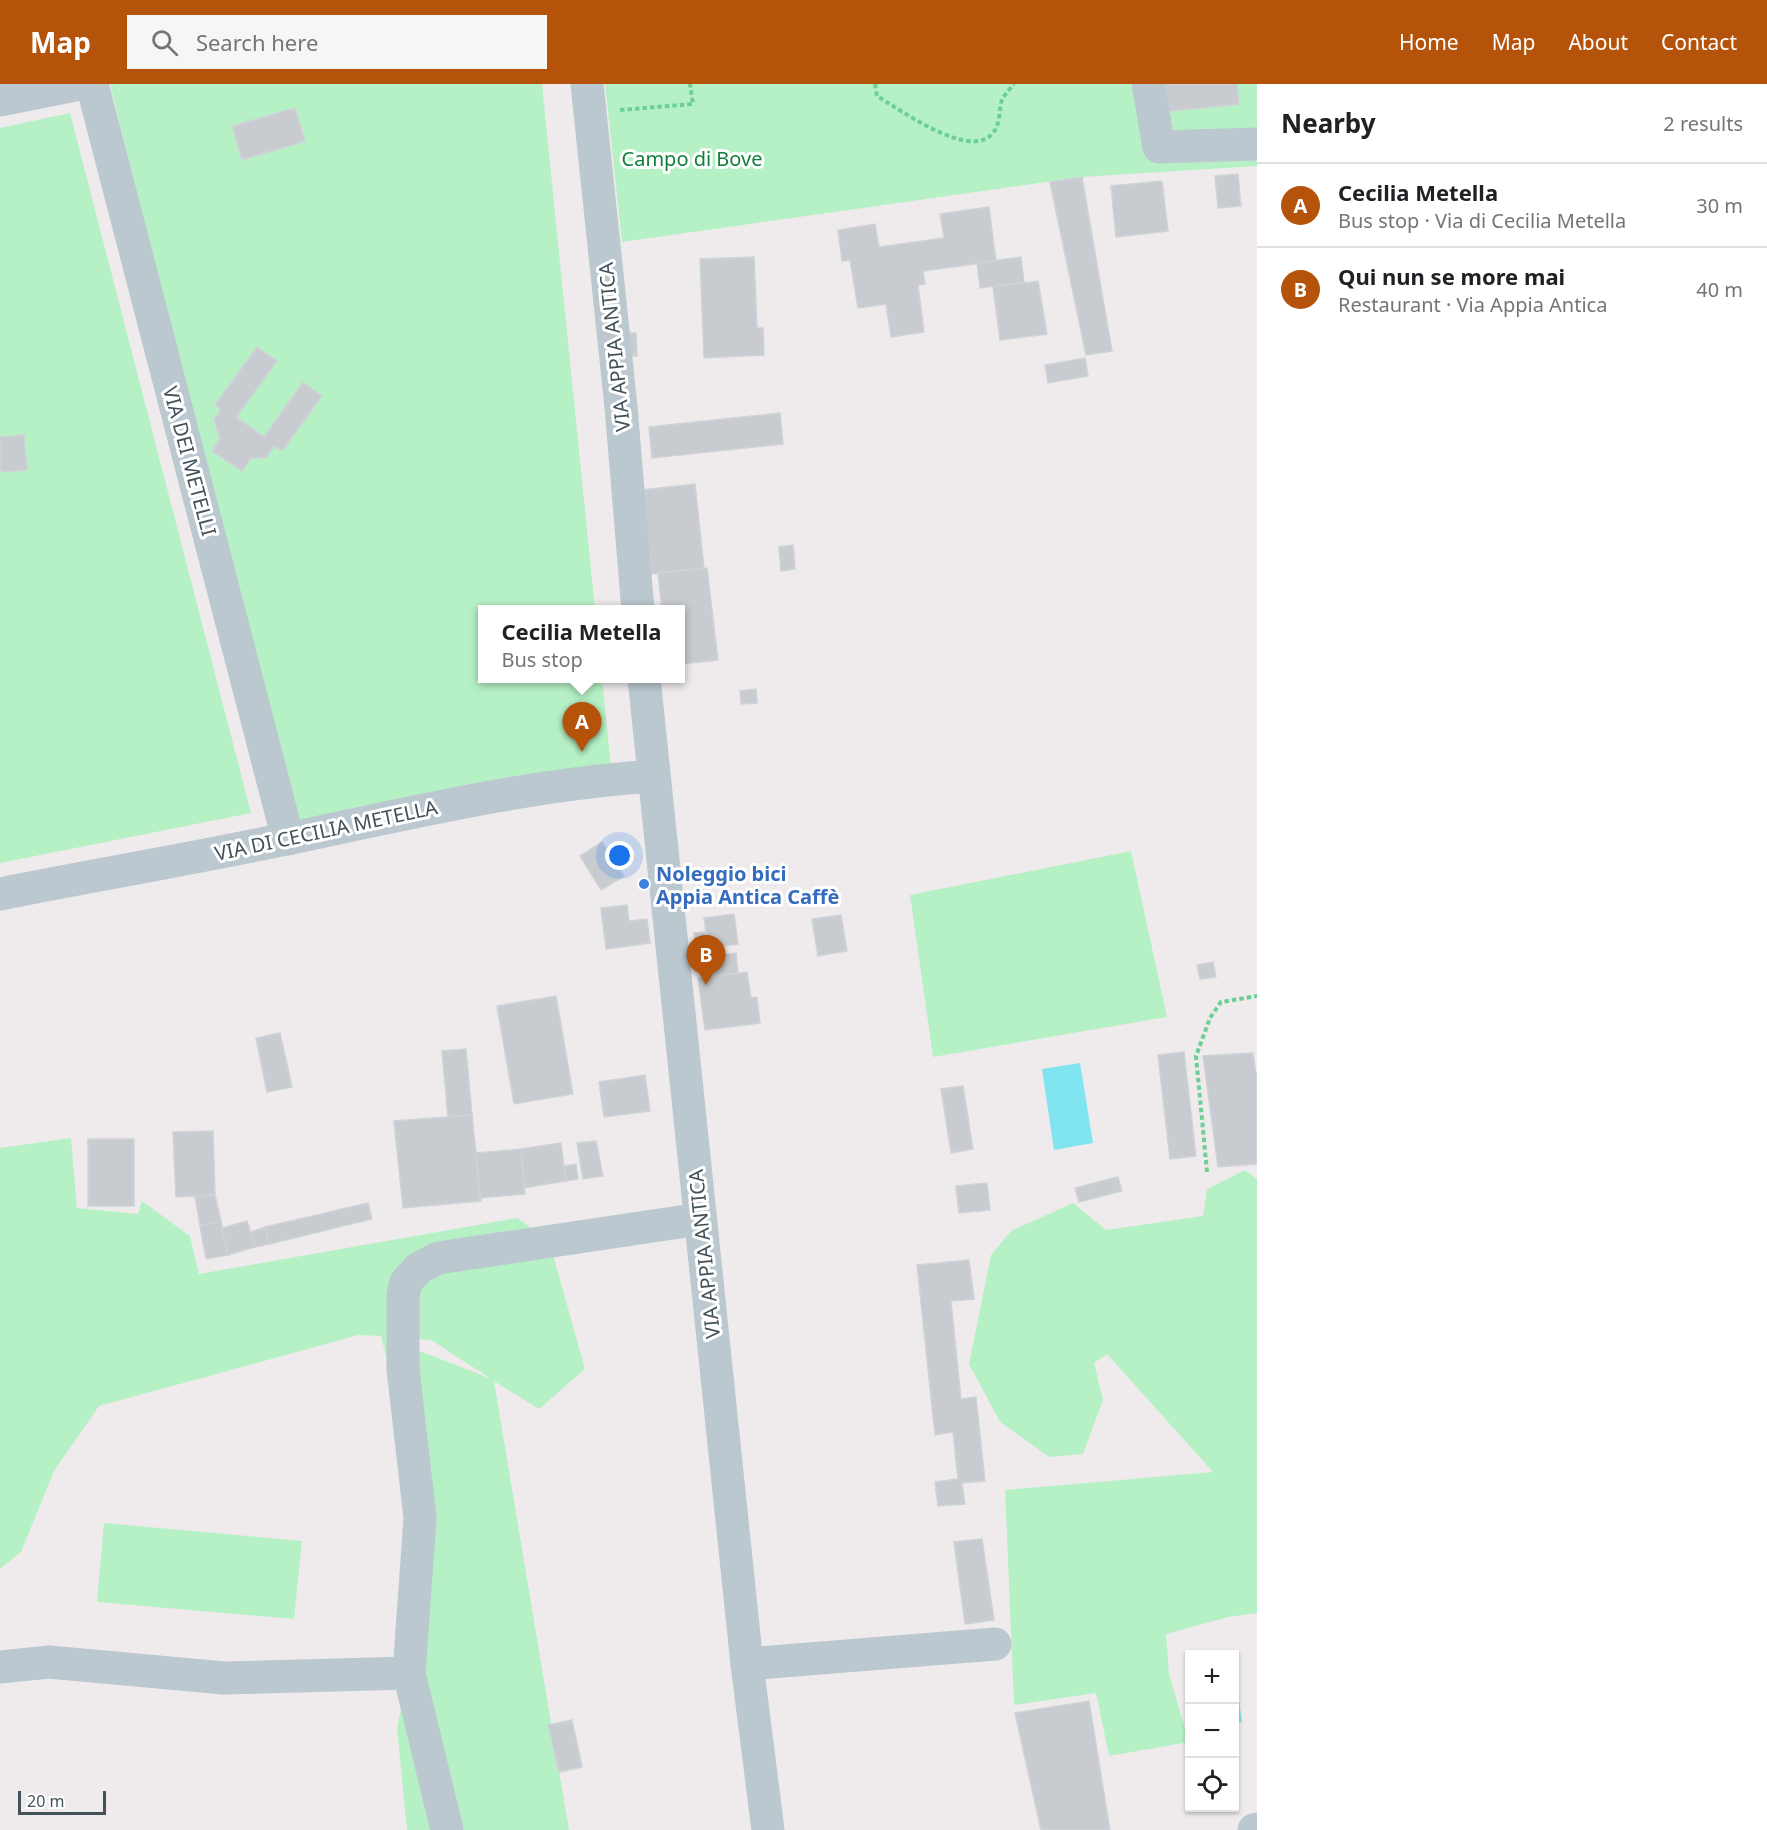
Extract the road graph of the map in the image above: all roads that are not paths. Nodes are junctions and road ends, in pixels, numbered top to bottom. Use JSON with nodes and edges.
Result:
{"nodes":[{"id":1,"x":80,"y":84,"type":"edge"},
{"id":2,"x":92,"y":84,"type":"edge"},
{"id":3,"x":1148,"y":84,"type":"edge"},
{"id":4,"x":588,"y":98,"type":"edge"},
{"id":5,"x":0,"y":100,"type":"edge"},
{"id":6,"x":1257,"y":144,"type":"edge"},
{"id":7,"x":638,"y":605,"type":"edge"},
{"id":8,"x":645,"y":683,"type":"edge"},
{"id":9,"x":654,"y":777,"type":"junction"},
{"id":10,"x":288,"y":839,"type":"junction"},
{"id":11,"x":0,"y":894,"type":"edge"},
{"id":12,"x":700,"y":1219,"type":"junction"},
{"id":13,"x":995,"y":1644,"type":"dead end"},
{"id":14,"x":747,"y":1664,"type":"junction"},
{"id":15,"x":0,"y":1667,"type":"edge"},
{"id":16,"x":410,"y":1673,"type":"junction"},
{"id":17,"x":447,"y":1830,"type":"edge"},
{"id":18,"x":768,"y":1830,"type":"edge"}],
"edges":[{"from":1,"to":5,"type":"street"},
{"from":2,"to":10,"type":"street","name":"VIA DEI METELLI"},
{"from":3,"to":6,"type":"street"},
{"from":4,"to":7,"type":"street","name":"VIA APPIA ANTICA"},
{"from":8,"to":9,"type":"street","name":"VIA APPIA ANTICA"},
{"from":9,"to":10,"type":"street","name":"VIA DI CECILIA METELLA"},
{"from":9,"to":12,"type":"street","name":"VIA APPIA ANTICA"},
{"from":10,"to":11,"type":"street","name":"VIA DI CECILIA METELLA"},
{"from":12,"to":14,"type":"street","name":"VIA APPIA ANTICA"},
{"from":12,"to":16,"type":"street"},
{"from":13,"to":14,"type":"street"},
{"from":14,"to":18,"type":"street","name":"VIA APPIA ANTICA"},
{"from":15,"to":16,"type":"street"},
{"from":16,"to":17,"type":"street"}]}
